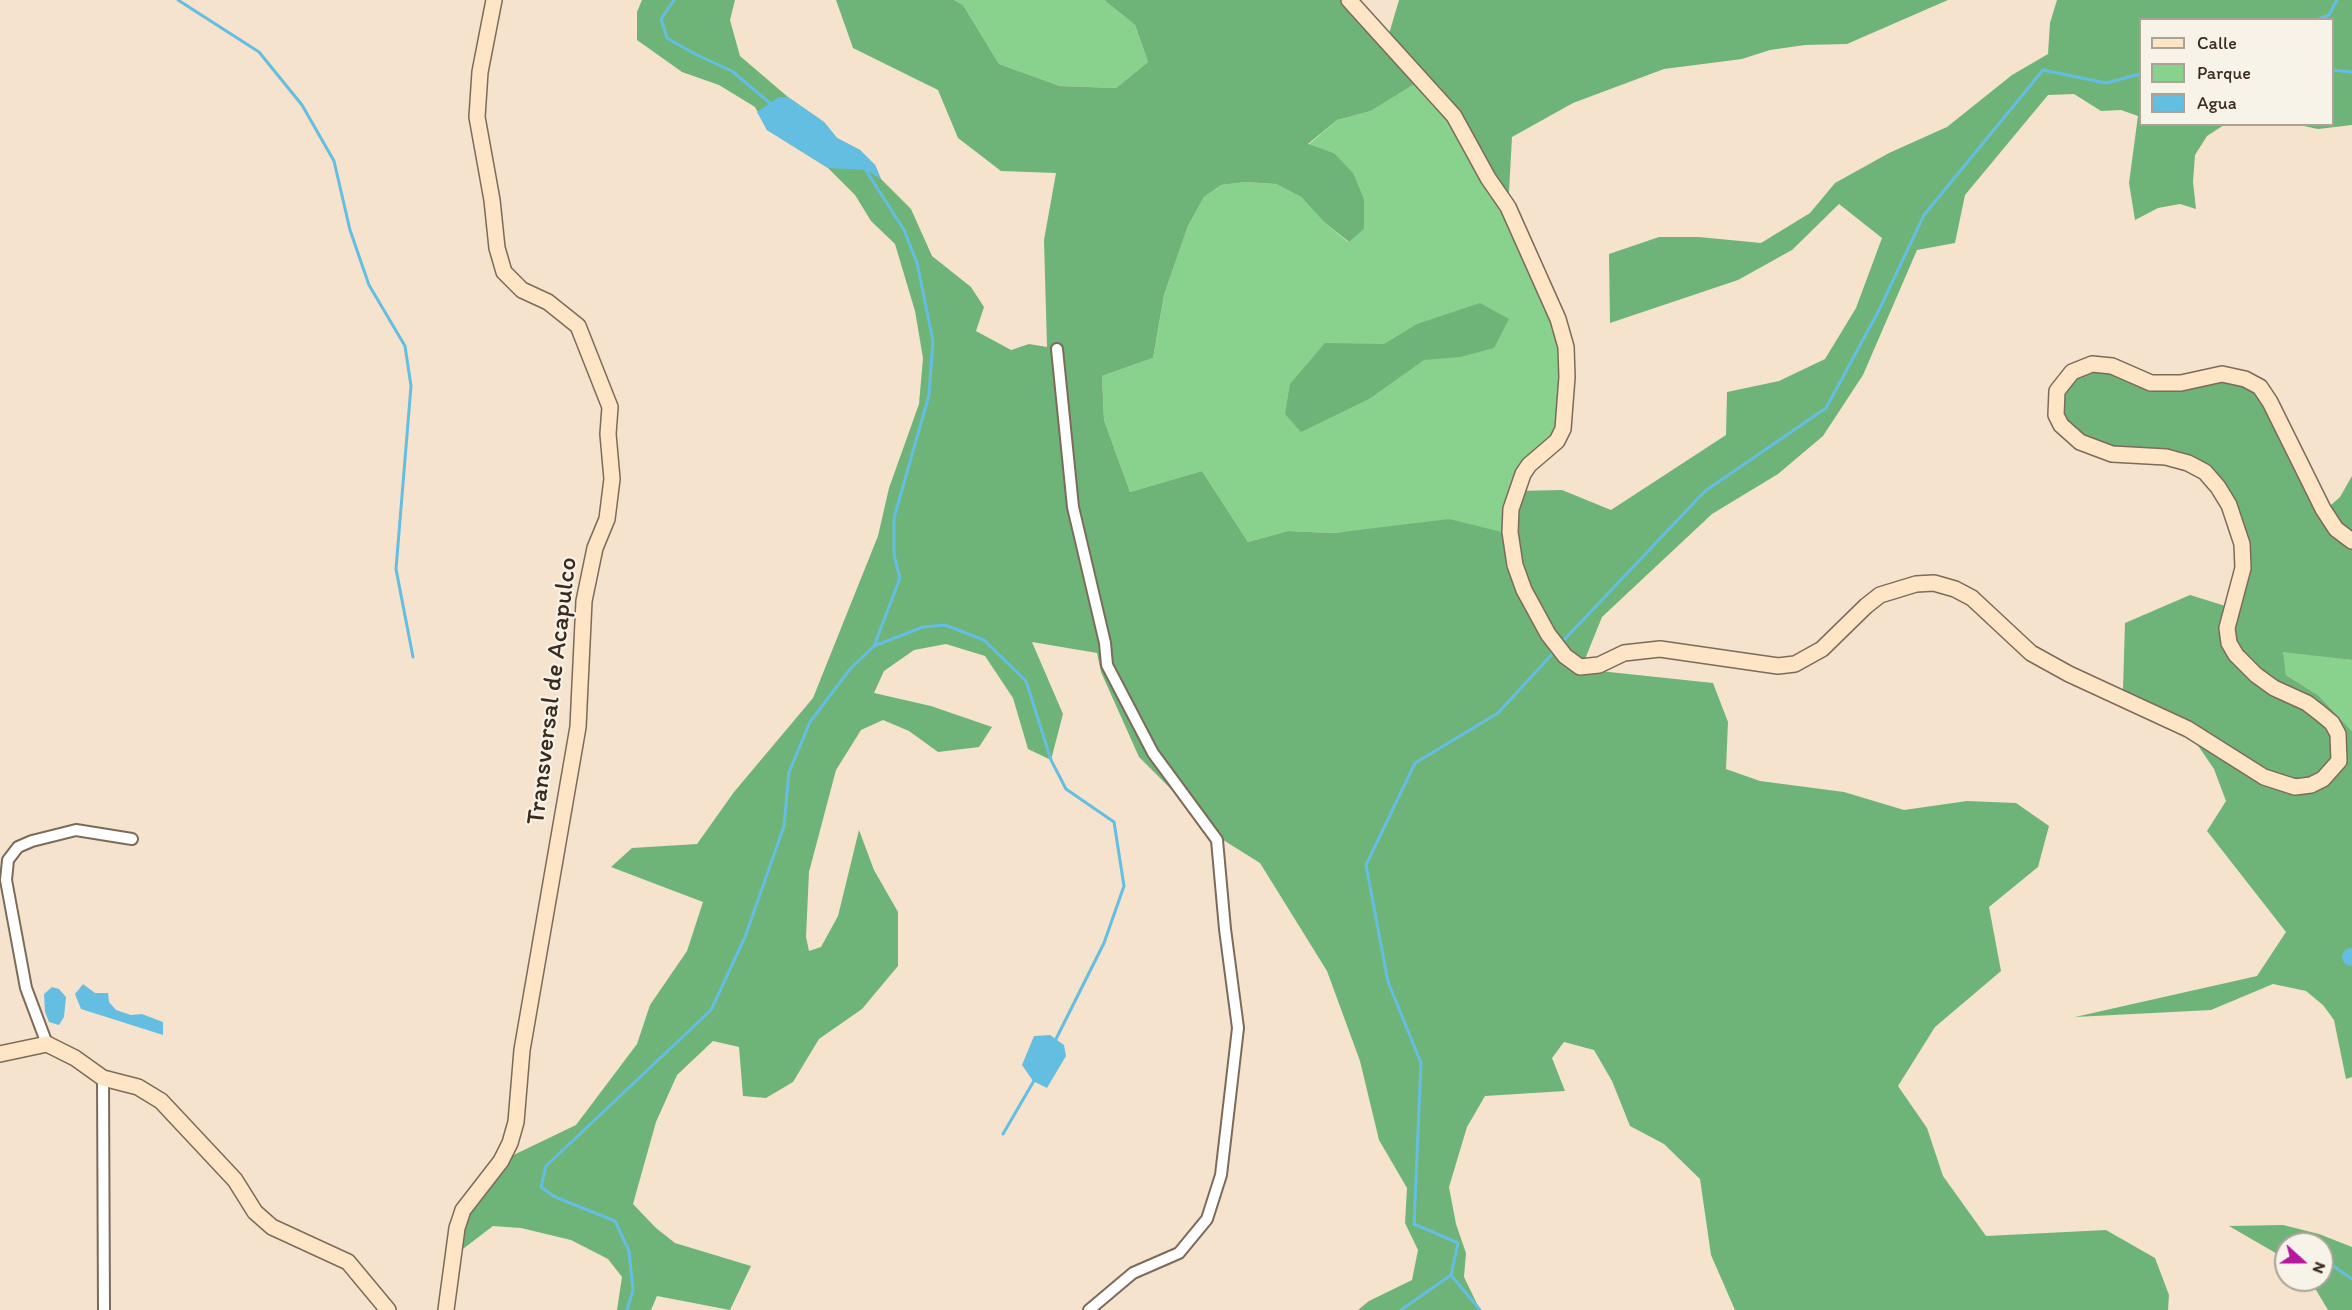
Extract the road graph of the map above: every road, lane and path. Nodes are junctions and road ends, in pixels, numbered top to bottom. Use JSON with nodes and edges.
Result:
{"nodes":[{"id":1,"x":494,"y":0,"type":"edge"},
{"id":2,"x":1349,"y":0,"type":"edge"},
{"id":3,"x":1057,"y":349,"type":"dead end"},
{"id":4,"x":2352,"y":541,"type":"edge"},
{"id":5,"x":132,"y":839,"type":"dead end"},
{"id":6,"x":47,"y":1044,"type":"junction"},
{"id":7,"x":0,"y":1054,"type":"edge"},
{"id":8,"x":103,"y":1078,"type":"junction"},
{"id":9,"x":104,"y":1310,"type":"edge"},
{"id":10,"x":388,"y":1310,"type":"edge"},
{"id":11,"x":446,"y":1310,"type":"edge"},
{"id":12,"x":1089,"y":1310,"type":"edge"}],
"edges":[{"from":1,"to":11,"type":"street","name":"Transversal de Acapulco"},
{"from":2,"to":4,"type":"street"},
{"from":3,"to":12,"type":"street"},
{"from":5,"to":6,"type":"street"},
{"from":6,"to":7,"type":"street"},
{"from":6,"to":8,"type":"street"},
{"from":8,"to":9,"type":"street"},
{"from":8,"to":10,"type":"street"}]}
